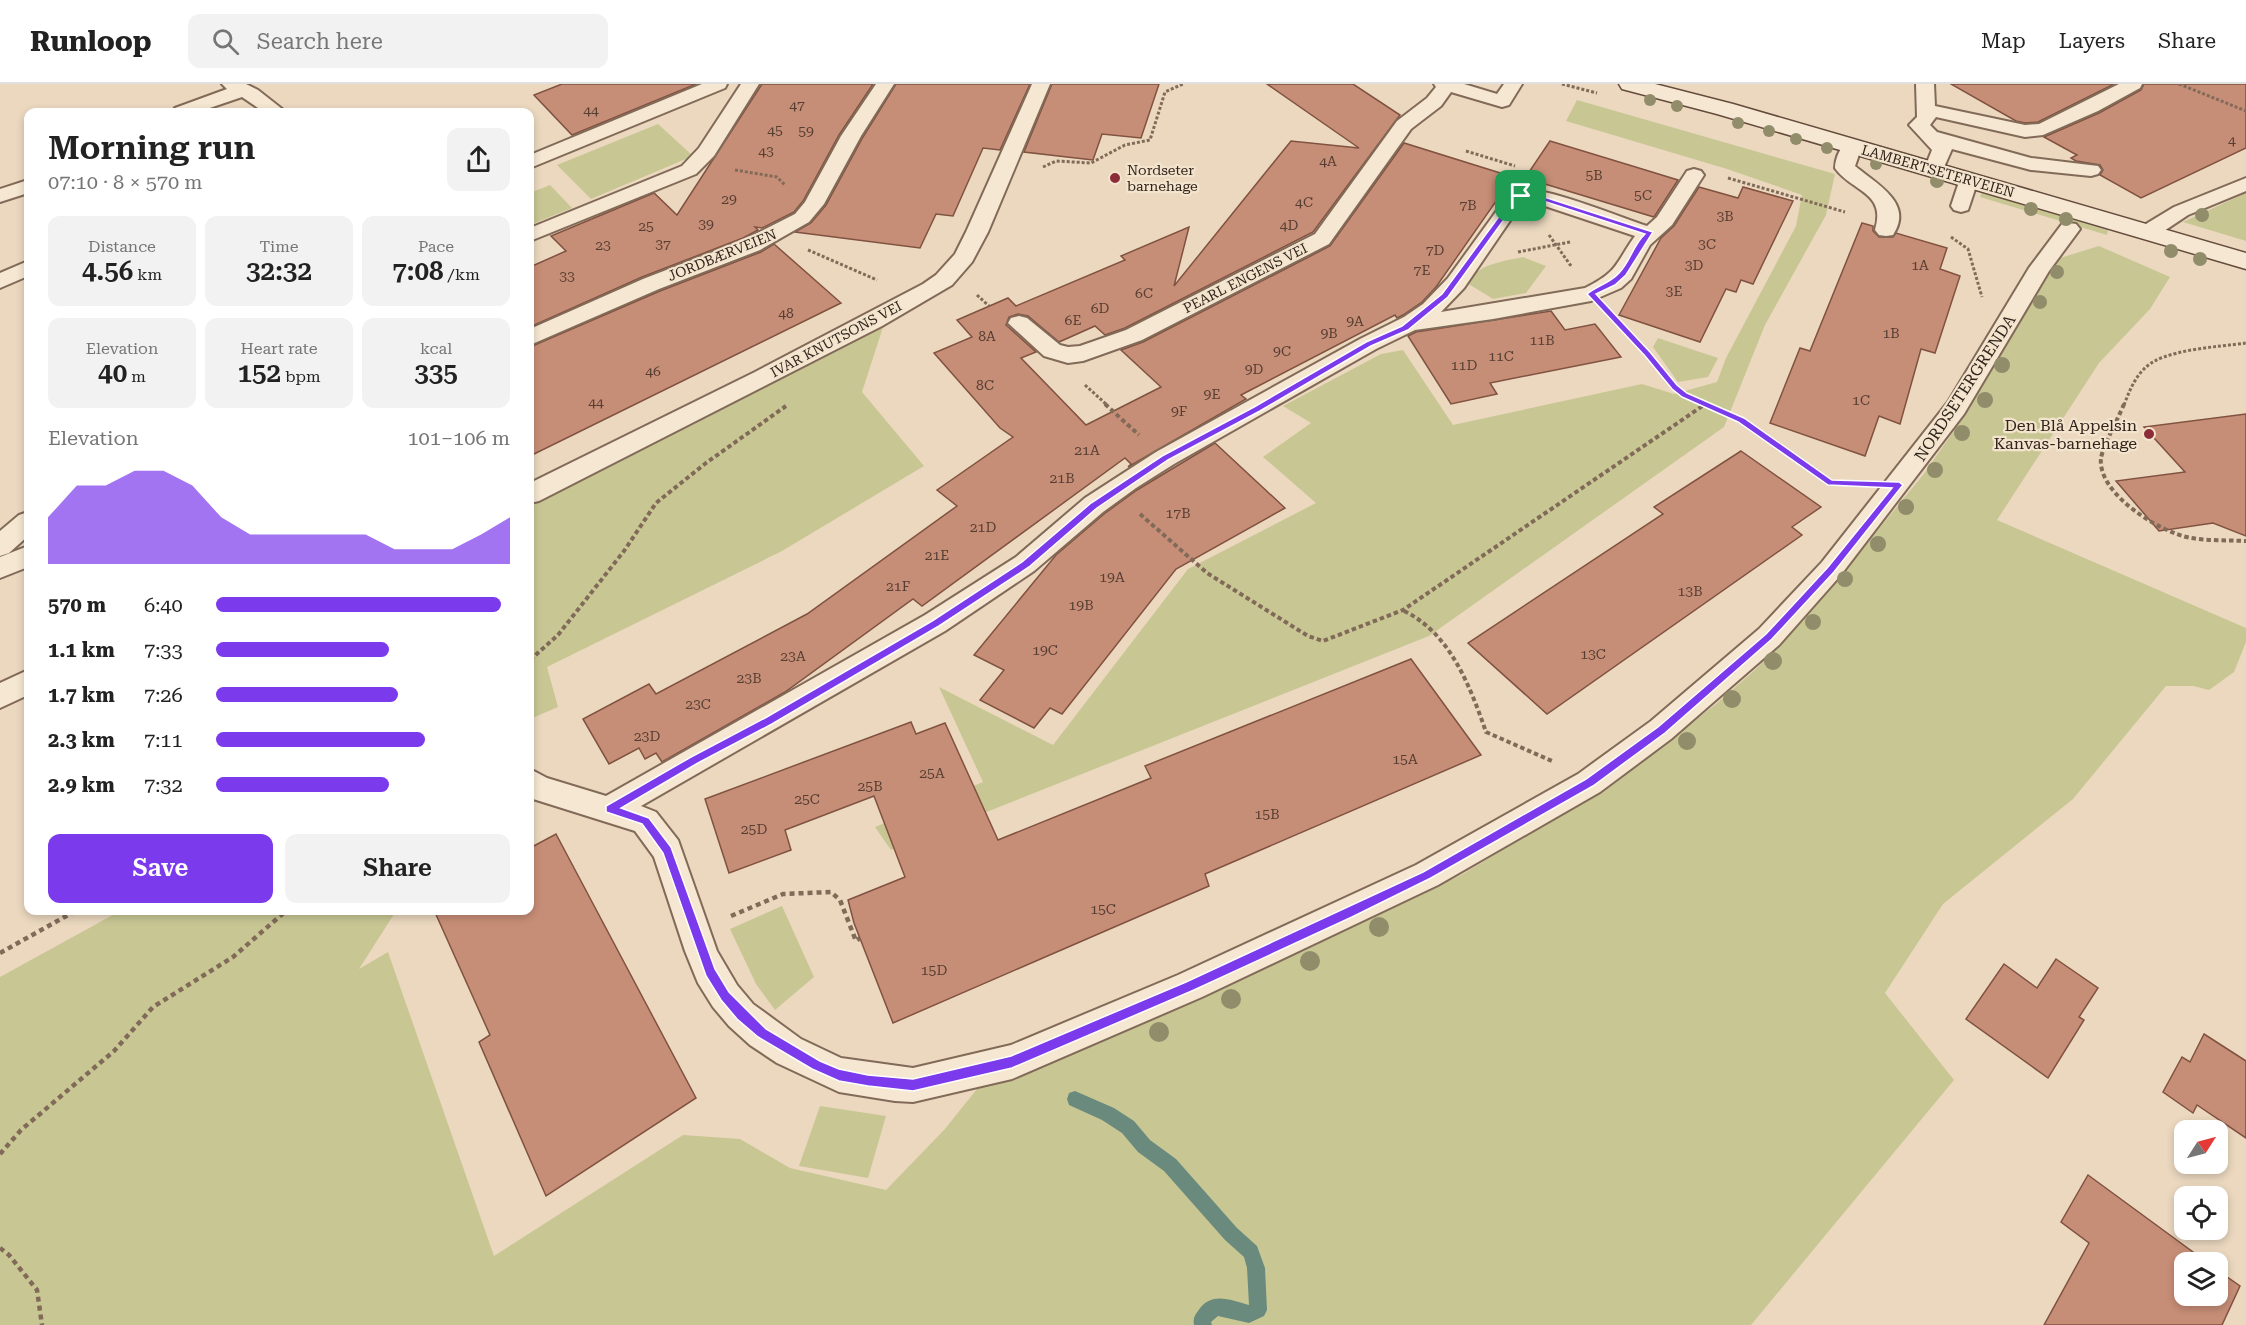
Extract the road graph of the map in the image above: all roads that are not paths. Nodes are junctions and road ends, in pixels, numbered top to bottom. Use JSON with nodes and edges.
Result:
{"nodes":[{"id":1,"x":718,"y":84,"type":"edge"},
{"id":2,"x":750,"y":84,"type":"edge"},
{"id":3,"x":885,"y":84,"type":"edge"},
{"id":4,"x":1041,"y":84,"type":"edge"},
{"id":5,"x":1513,"y":84,"type":"edge"},
{"id":6,"x":1630,"y":84,"type":"edge"},
{"id":7,"x":1925,"y":84,"type":"edge"},
{"id":8,"x":2133,"y":84,"type":"edge"},
{"id":9,"x":1445,"y":85,"type":"edge"},
{"id":10,"x":237,"y":87,"type":"edge"},
{"id":11,"x":192,"y":108,"type":"edge"},
{"id":12,"x":270,"y":108,"type":"edge"},
{"id":13,"x":1927,"y":110,"type":"junction"},
{"id":14,"x":1933,"y":137,"type":"junction"},
{"id":15,"x":1852,"y":146,"type":"junction"},
{"id":16,"x":534,"y":160,"type":"edge"},
{"id":17,"x":1934,"y":170,"type":"junction"},
{"id":18,"x":2091,"y":170,"type":"dead end"},
{"id":19,"x":1694,"y":176,"type":"road end"},
{"id":20,"x":1968,"y":180,"type":"junction"},
{"id":21,"x":2246,"y":184,"type":"edge"},
{"id":22,"x":24,"y":187,"type":"edge"},
{"id":23,"x":0,"y":196,"type":"edge"},
{"id":24,"x":1961,"y":206,"type":"dead end"},
{"id":25,"x":2069,"y":229,"type":"dead end"},
{"id":26,"x":1886,"y":230,"type":"dead end"},
{"id":27,"x":2148,"y":232,"type":"junction"},
{"id":28,"x":534,"y":234,"type":"edge"},
{"id":29,"x":1650,"y":234,"type":"junction"},
{"id":30,"x":2246,"y":261,"type":"edge"},
{"id":31,"x":24,"y":270,"type":"edge"},
{"id":32,"x":0,"y":281,"type":"edge"},
{"id":33,"x":1019,"y":323,"type":"road end"},
{"id":34,"x":1410,"y":323,"type":"junction"},
{"id":35,"x":534,"y":336,"type":"edge"},
{"id":36,"x":534,"y":492,"type":"edge"},
{"id":37,"x":24,"y":525,"type":"edge"},
{"id":38,"x":0,"y":546,"type":"edge"},
{"id":39,"x":24,"y":558,"type":"edge"},
{"id":40,"x":0,"y":568,"type":"edge"},
{"id":41,"x":24,"y":684,"type":"edge"},
{"id":42,"x":0,"y":696,"type":"edge"},
{"id":43,"x":534,"y":785,"type":"edge"},
{"id":44,"x":610,"y":809,"type":"junction"}],
"edges":[{"from":1,"to":16,"type":"lane"},
{"from":2,"to":28,"type":"lane"},
{"from":3,"to":35,"type":"lane","name":"JORDBÆRVEIEN"},
{"from":4,"to":36,"type":"lane","name":"IVAR KNUTSONS VEI"},
{"from":5,"to":9,"type":"lane"},
{"from":6,"to":15,"type":"main road","name":"LAMBERTSETERVEIEN"},
{"from":7,"to":13,"type":"lane"},
{"from":8,"to":13,"type":"lane"},
{"from":9,"to":33,"type":"lane","name":"PEARL ENGENS VEI"},
{"from":10,"to":11,"type":"lane"},
{"from":10,"to":12,"type":"lane"},
{"from":13,"to":14,"type":"lane"},
{"from":14,"to":17,"type":"lane"},
{"from":14,"to":18,"type":"lane"},
{"from":15,"to":17,"type":"main road","name":"LAMBERTSETERVEIEN"},
{"from":15,"to":26,"type":"lane"},
{"from":17,"to":20,"type":"main road","name":"LAMBERTSETERVEIEN"},
{"from":19,"to":29,"type":"lane"},
{"from":20,"to":24,"type":"lane"},
{"from":20,"to":27,"type":"main road","name":"LAMBERTSETERVEIEN"},
{"from":21,"to":27,"type":"lane"},
{"from":22,"to":23,"type":"lane"},
{"from":25,"to":44,"type":"lane","name":"NORDSETERGRENDA"},
{"from":27,"to":30,"type":"main road","name":"LAMBERTSETERVEIEN"},
{"from":29,"to":34,"type":"lane"},
{"from":29,"to":34,"type":"lane"},
{"from":31,"to":32,"type":"lane"},
{"from":34,"to":44,"type":"lane"},
{"from":37,"to":38,"type":"lane"},
{"from":39,"to":40,"type":"lane"},
{"from":41,"to":42,"type":"lane"},
{"from":43,"to":44,"type":"lane","name":"NORDSETERGRENDA"}]}
